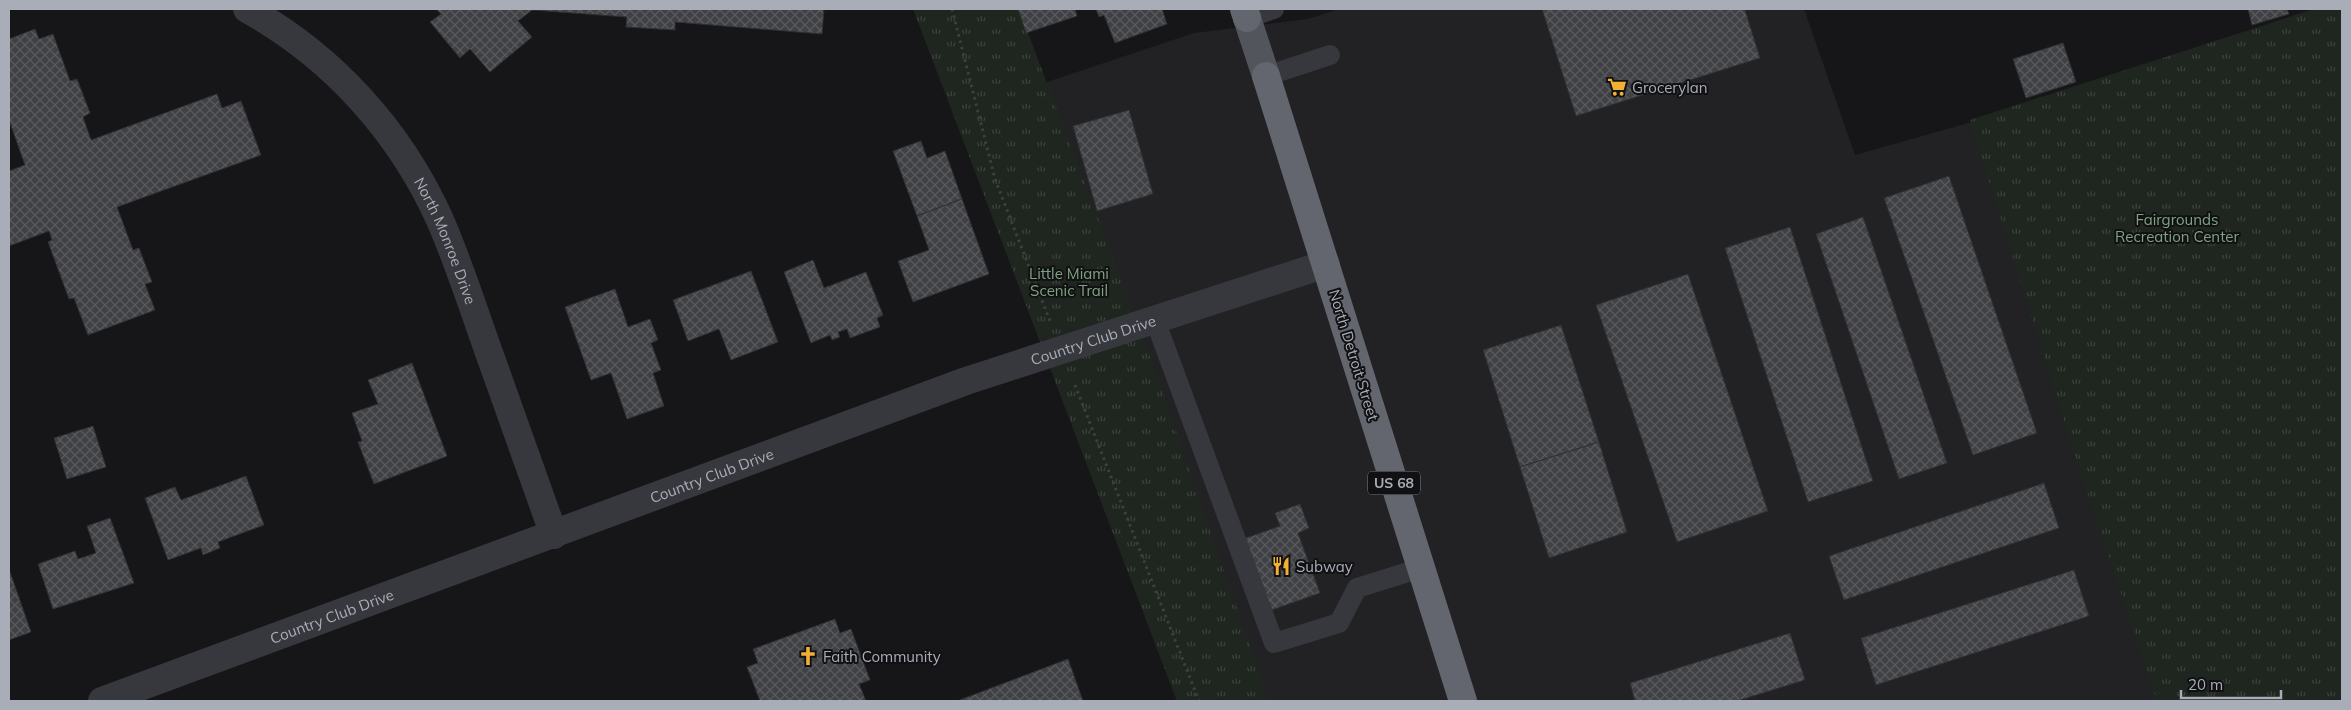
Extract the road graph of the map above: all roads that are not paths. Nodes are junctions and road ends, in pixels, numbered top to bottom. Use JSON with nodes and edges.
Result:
{"nodes":[{"id":1,"x":248,"y":9,"type":"edge"},
{"id":2,"x":1274,"y":9,"type":"edge"},
{"id":3,"x":1246,"y":13,"type":"edge"},
{"id":4,"x":1330,"y":55,"type":"dead end"},
{"id":5,"x":1266,"y":76,"type":"junction"},
{"id":6,"x":1326,"y":264,"type":"junction"},
{"id":7,"x":1155,"y":320,"type":"junction"},
{"id":8,"x":554,"y":535,"type":"junction"},
{"id":9,"x":1421,"y":568,"type":"junction"},
{"id":10,"x":104,"y":701,"type":"edge"},
{"id":11,"x":1463,"y":701,"type":"edge"}],
"edges":[{"from":1,"to":8,"type":"street","name":"North Monroe Drive"},
{"from":2,"to":3,"type":"lane"},
{"from":3,"to":5,"type":"main road","name":"North Detroit Street","number":"US 68"},
{"from":4,"to":5,"type":"lane"},
{"from":5,"to":6,"type":"highway","name":"North Detroit Street","number":"US 68"},
{"from":6,"to":7,"type":"street","name":"Country Club Drive"},
{"from":6,"to":9,"type":"highway","name":"North Detroit Street","number":"US 68"},
{"from":7,"to":8,"type":"street","name":"Country Club Drive"},
{"from":7,"to":9,"type":"lane"},
{"from":8,"to":10,"type":"street","name":"Country Club Drive"},
{"from":9,"to":11,"type":"highway","name":"North Detroit Street","number":"US 68"}]}
